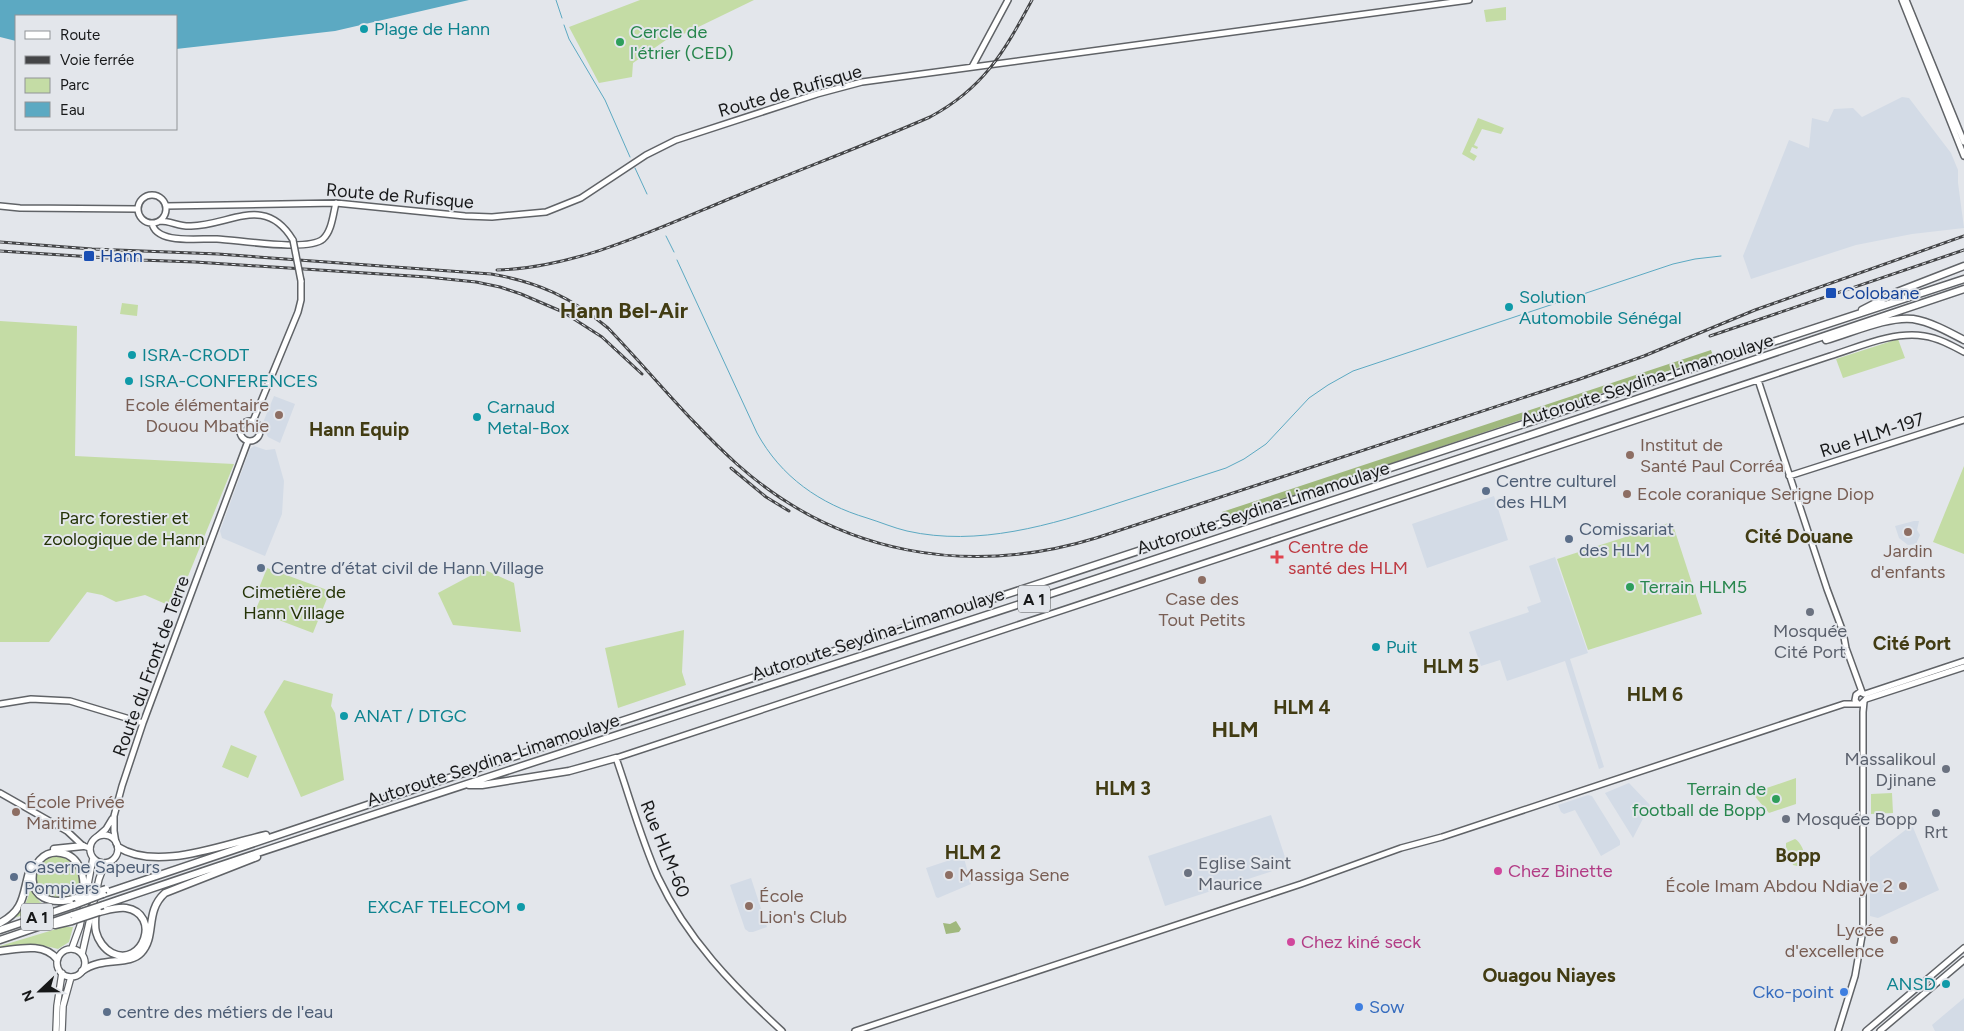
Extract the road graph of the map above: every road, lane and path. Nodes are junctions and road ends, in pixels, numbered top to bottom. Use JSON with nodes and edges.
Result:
{"nodes":[{"id":1,"x":1008,"y":0,"type":"edge"},
{"id":2,"x":1469,"y":0,"type":"edge"},
{"id":3,"x":1902,"y":0,"type":"edge"},
{"id":4,"x":1906,"y":0,"type":"edge"},
{"id":5,"x":972,"y":67,"type":"junction"},
{"id":6,"x":1964,"y":142,"type":"edge"},
{"id":7,"x":1964,"y":156,"type":"edge"},
{"id":8,"x":336,"y":203,"type":"junction"},
{"id":9,"x":0,"y":206,"type":"edge"},
{"id":10,"x":166,"y":206,"type":"junction"},
{"id":11,"x":138,"y":209,"type":"junction"},
{"id":12,"x":166,"y":213,"type":"junction"},
{"id":13,"x":160,"y":221,"type":"junction"},
{"id":14,"x":171,"y":221,"type":"junction"},
{"id":15,"x":152,"y":223,"type":"junction"},
{"id":16,"x":1964,"y":266,"type":"edge"},
{"id":17,"x":1964,"y":279,"type":"edge"},
{"id":18,"x":1964,"y":289,"type":"edge"},
{"id":19,"x":1842,"y":320,"type":"junction"},
{"id":20,"x":1964,"y":340,"type":"edge"},
{"id":21,"x":1779,"y":352,"type":"junction"},
{"id":22,"x":1964,"y":352,"type":"edge"},
{"id":23,"x":1758,"y":380,"type":"junction"},
{"id":24,"x":1964,"y":420,"type":"edge"},
{"id":25,"x":253,"y":421,"type":"junction"},
{"id":26,"x":248,"y":441,"type":"junction"},
{"id":27,"x":1789,"y":476,"type":"junction"},
{"id":28,"x":1964,"y":661,"type":"edge"},
{"id":29,"x":1964,"y":667,"type":"edge"},
{"id":30,"x":1863,"y":696,"type":"junction"},
{"id":31,"x":1856,"y":701,"type":"junction"},
{"id":32,"x":0,"y":704,"type":"edge"},
{"id":33,"x":1863,"y":712,"type":"junction"},
{"id":34,"x":143,"y":724,"type":"junction"},
{"id":35,"x":616,"y":758,"type":"junction"},
{"id":36,"x":463,"y":785,"type":"junction"},
{"id":37,"x":0,"y":793,"type":"edge"},
{"id":38,"x":114,"y":816,"type":"junction"},
{"id":39,"x":282,"y":834,"type":"junction"},
{"id":40,"x":98,"y":836,"type":"junction"},
{"id":41,"x":284,"y":844,"type":"junction"},
{"id":42,"x":117,"y":845,"type":"junction"},
{"id":43,"x":86,"y":847,"type":"junction"},
{"id":44,"x":93,"y":858,"type":"junction"},
{"id":45,"x":106,"y":863,"type":"junction"},
{"id":46,"x":104,"y":891,"type":"junction"},
{"id":47,"x":85,"y":904,"type":"junction"},
{"id":48,"x":97,"y":909,"type":"junction"},
{"id":49,"x":72,"y":918,"type":"junction"},
{"id":50,"x":0,"y":923,"type":"edge"},
{"id":51,"x":0,"y":930,"type":"edge"},
{"id":52,"x":0,"y":940,"type":"edge"},
{"id":53,"x":72,"y":948,"type":"junction"},
{"id":54,"x":1964,"y":948,"type":"edge"},
{"id":55,"x":0,"y":952,"type":"edge"},
{"id":56,"x":82,"y":954,"type":"junction"},
{"id":57,"x":57,"y":959,"type":"junction"},
{"id":58,"x":1964,"y":960,"type":"edge"},
{"id":59,"x":82,"y":971,"type":"junction"},
{"id":60,"x":62,"y":973,"type":"junction"},
{"id":61,"x":71,"y":977,"type":"junction"},
{"id":62,"x":56,"y":1031,"type":"edge"},
{"id":63,"x":62,"y":1031,"type":"edge"},
{"id":64,"x":782,"y":1031,"type":"edge"},
{"id":65,"x":855,"y":1031,"type":"edge"},
{"id":66,"x":1838,"y":1031,"type":"edge"},
{"id":67,"x":1866,"y":1031,"type":"edge"},
{"id":68,"x":1880,"y":1031,"type":"edge"}],
"edges":[{"from":1,"to":5,"type":"street"},
{"from":2,"to":5,"type":"street","name":"Route de Rufisque"},
{"from":3,"to":7,"type":"street"},
{"from":4,"to":6,"type":"street"},
{"from":5,"to":8,"type":"street","name":"Route de Rufisque"},
{"from":8,"to":10,"type":"street","name":"Route de Rufisque"},
{"from":8,"to":15,"type":"street"},
{"from":9,"to":11,"type":"street"},
{"from":10,"to":11,"type":"street","name":"Route de Rufisque"},
{"from":10,"to":12,"type":"street"},
{"from":11,"to":15,"type":"street"},
{"from":12,"to":13,"type":"street"},
{"from":12,"to":14,"type":"street"},
{"from":13,"to":14,"type":"street","name":"Route du Front de Terre"},
{"from":13,"to":15,"type":"street"},
{"from":14,"to":25,"type":"street","name":"Route du Front de Terre","bridge":true},
{"from":16,"to":19,"type":"highway"},
{"from":17,"to":19,"type":"highway","name":"Autoroute Seydina-Limamoulaye","number":"A 1"},
{"from":18,"to":21,"type":"highway","name":"Autoroute Seydina-Limamoulaye","number":"A 1"},
{"from":19,"to":39,"type":"highway","name":"Autoroute Seydina-Limamoulaye","number":"A 1"},
{"from":20,"to":21,"type":"highway"},
{"from":21,"to":36,"type":"highway","name":"Autoroute Seydina-Limamoulaye","number":"A 1"},
{"from":22,"to":23,"type":"street"},
{"from":23,"to":27,"type":"street"},
{"from":23,"to":35,"type":"street"},
{"from":24,"to":27,"type":"street","name":"Rue HLM-197"},
{"from":25,"to":26,"type":"street","name":"Route du Front de Terre"},
{"from":25,"to":26,"type":"street","name":"Route du Front de Terre"},
{"from":26,"to":34,"type":"street","name":"Route du Front de Terre"},
{"from":27,"to":30,"type":"street"},
{"from":28,"to":30,"type":"street"},
{"from":29,"to":30,"type":"street"},
{"from":30,"to":31,"type":"street"},
{"from":30,"to":31,"type":"street"},
{"from":30,"to":33,"type":"street"},
{"from":31,"to":33,"type":"street"},
{"from":31,"to":65,"type":"street"},
{"from":32,"to":34,"type":"street"},
{"from":33,"to":66,"type":"street"},
{"from":34,"to":38,"type":"street","name":"Route du Front de Terre"},
{"from":35,"to":36,"type":"highway"},
{"from":35,"to":64,"type":"street","name":"Rue HLM-60"},
{"from":36,"to":41,"type":"highway","name":"Autoroute Seydina-Limamoulaye","number":"A 1"},
{"from":37,"to":43,"type":"street"},
{"from":38,"to":40,"type":"street"},
{"from":38,"to":42,"type":"street"},
{"from":39,"to":42,"type":"highway"},
{"from":39,"to":46,"type":"highway","name":"Autoroute Seydina-Limamoulaye","number":"A 1"},
{"from":40,"to":42,"type":"main road"},
{"from":40,"to":43,"type":"main road"},
{"from":41,"to":49,"type":"highway","name":"Autoroute Seydina-Limamoulaye","number":"A 1","bridge":true},
{"from":41,"to":59,"type":"highway"},
{"from":42,"to":45,"type":"main road"},
{"from":43,"to":44,"type":"main road"},
{"from":43,"to":50,"type":"highway"},
{"from":44,"to":45,"type":"main road"},
{"from":44,"to":47,"type":"main road"},
{"from":45,"to":48,"type":"main road"},
{"from":46,"to":47,"type":"highway","bridge":true},
{"from":46,"to":51,"type":"highway","name":"Autoroute Seydina-Limamoulaye","number":"A 1","bridge":true},
{"from":47,"to":53,"type":"main road"},
{"from":48,"to":48,"type":"highway"},
{"from":48,"to":49,"type":"highway","bridge":true},
{"from":48,"to":56,"type":"main road"},
{"from":49,"to":52,"type":"highway","name":"Autoroute Seydina-Limamoulaye","number":"A 1"},
{"from":53,"to":56,"type":"main road"},
{"from":53,"to":57,"type":"main road"},
{"from":54,"to":67,"type":"street"},
{"from":55,"to":57,"type":"highway"},
{"from":56,"to":59,"type":"main road"},
{"from":57,"to":60,"type":"main road"},
{"from":58,"to":68,"type":"street"},
{"from":59,"to":61,"type":"main road"},
{"from":60,"to":61,"type":"main road"},
{"from":60,"to":62,"type":"main road"},
{"from":61,"to":63,"type":"main road"}]}
